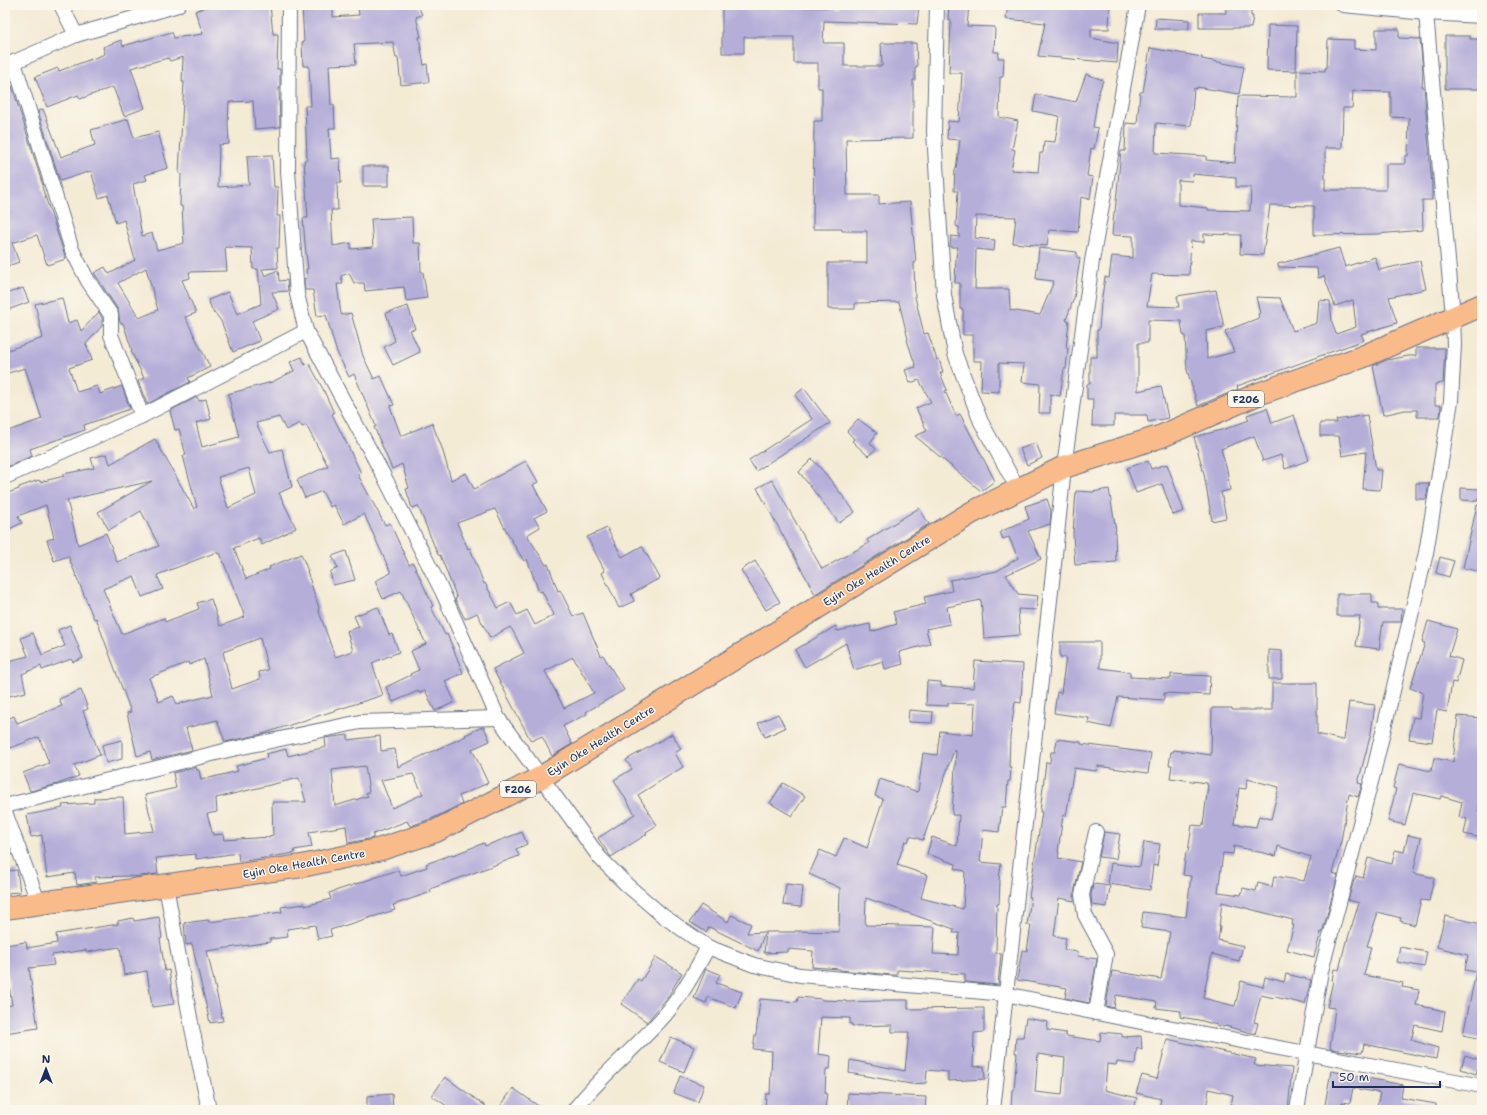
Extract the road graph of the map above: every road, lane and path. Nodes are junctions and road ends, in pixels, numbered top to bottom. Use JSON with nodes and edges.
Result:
{"nodes":[{"id":1,"x":61,"y":5,"type":"edge"},
{"id":2,"x":178,"y":5,"type":"edge"},
{"id":3,"x":289,"y":5,"type":"edge"},
{"id":4,"x":937,"y":5,"type":"edge"},
{"id":5,"x":1138,"y":5,"type":"edge"},
{"id":6,"x":1343,"y":5,"type":"edge"},
{"id":7,"x":1426,"y":13,"type":"junction"},
{"id":8,"x":1482,"y":16,"type":"edge"},
{"id":9,"x":76,"y":35,"type":"junction"},
{"id":10,"x":10,"y":64,"type":"edge"},
{"id":11,"x":1482,"y":305,"type":"edge"},
{"id":12,"x":1454,"y":316,"type":"junction"},
{"id":13,"x":306,"y":331,"type":"junction"},
{"id":14,"x":142,"y":416,"type":"junction"},
{"id":15,"x":1064,"y":467,"type":"junction"},
{"id":16,"x":5,"y":477,"type":"edge"},
{"id":17,"x":1014,"y":492,"type":"junction"},
{"id":18,"x":498,"y":718,"type":"junction"},
{"id":19,"x":540,"y":778,"type":"junction"},
{"id":20,"x":5,"y":806,"type":"edge"},
{"id":21,"x":5,"y":812,"type":"edge"},
{"id":22,"x":1096,"y":832,"type":"dead end"},
{"id":23,"x":166,"y":886,"type":"junction"},
{"id":24,"x":39,"y":904,"type":"junction"},
{"id":25,"x":5,"y":908,"type":"edge"},
{"id":26,"x":708,"y":947,"type":"junction"},
{"id":27,"x":1005,"y":994,"type":"junction"},
{"id":28,"x":1096,"y":1012,"type":"junction"},
{"id":29,"x":1307,"y":1052,"type":"junction"},
{"id":30,"x":1482,"y":1086,"type":"edge"},
{"id":31,"x":209,"y":1110,"type":"edge"},
{"id":32,"x":574,"y":1110,"type":"edge"},
{"id":33,"x":993,"y":1110,"type":"edge"},
{"id":34,"x":1297,"y":1110,"type":"edge"}],
"edges":[{"from":1,"to":9,"type":"street"},
{"from":2,"to":9,"type":"street"},
{"from":3,"to":13,"type":"street"},
{"from":4,"to":17,"type":"street"},
{"from":5,"to":15,"type":"street"},
{"from":6,"to":7,"type":"street"},
{"from":7,"to":8,"type":"street"},
{"from":7,"to":12,"type":"street"},
{"from":9,"to":10,"type":"street"},
{"from":10,"to":14,"type":"street"},
{"from":11,"to":12,"type":"main road","number":"F206"},
{"from":12,"to":15,"type":"main road","number":"F206"},
{"from":12,"to":29,"type":"street"},
{"from":13,"to":14,"type":"street"},
{"from":13,"to":18,"type":"street"},
{"from":14,"to":16,"type":"street"},
{"from":15,"to":17,"type":"main road","number":"F206"},
{"from":15,"to":27,"type":"street"},
{"from":17,"to":19,"type":"main road","name":"Eyin Oke Health Centre","number":"F206"},
{"from":18,"to":19,"type":"street"},
{"from":18,"to":20,"type":"street"},
{"from":19,"to":23,"type":"main road","name":"Eyin Oke Health Centre","number":"F206"},
{"from":19,"to":26,"type":"street"},
{"from":21,"to":24,"type":"street"},
{"from":22,"to":28,"type":"street"},
{"from":23,"to":24,"type":"main road","name":"Eyin Oke Health Centre","number":"F206"},
{"from":23,"to":31,"type":"street"},
{"from":24,"to":25,"type":"main road","name":"Eyin Oke Health Centre","number":"F206"},
{"from":26,"to":27,"type":"street"},
{"from":26,"to":32,"type":"street"},
{"from":27,"to":28,"type":"street"},
{"from":27,"to":33,"type":"street"},
{"from":28,"to":29,"type":"street"},
{"from":29,"to":30,"type":"street"},
{"from":29,"to":34,"type":"street"}]}
